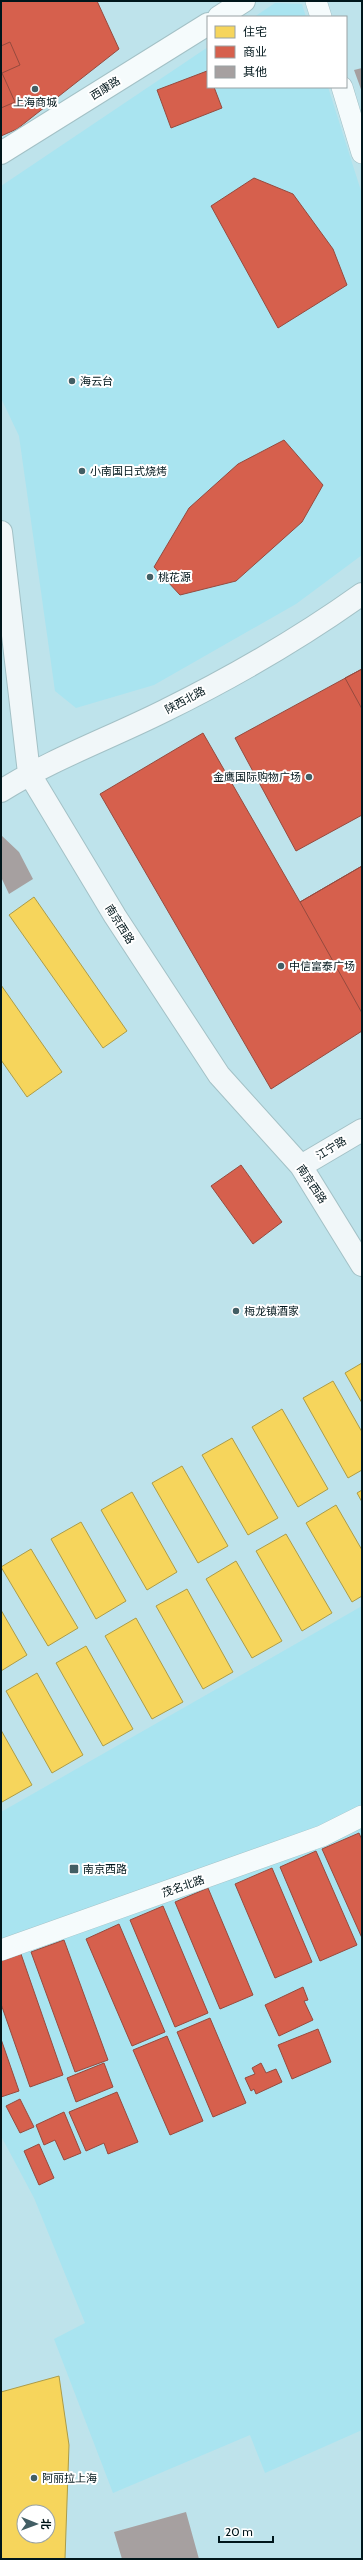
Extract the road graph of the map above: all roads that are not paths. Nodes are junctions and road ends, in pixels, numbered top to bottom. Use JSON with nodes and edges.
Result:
{"nodes":[{"id":1,"x":244,"y":1,"type":"edge"},
{"id":2,"x":316,"y":1,"type":"edge"},
{"id":3,"x":221,"y":16,"type":"edge"},
{"id":4,"x":321,"y":16,"type":"edge"},
{"id":5,"x":207,"y":25,"type":"edge"},
{"id":6,"x":342,"y":88,"type":"edge"},
{"id":7,"x":1,"y":153,"type":"edge"},
{"id":8,"x":362,"y":153,"type":"edge"},
{"id":9,"x":1,"y":532,"type":"edge"},
{"id":10,"x":362,"y":594,"type":"edge"},
{"id":11,"x":30,"y":773,"type":"junction"},
{"id":12,"x":1,"y":791,"type":"edge"},
{"id":13,"x":362,"y":1130,"type":"edge"},
{"id":14,"x":300,"y":1166,"type":"junction"},
{"id":15,"x":362,"y":1264,"type":"edge"},
{"id":16,"x":362,"y":1816,"type":"edge"},
{"id":17,"x":1,"y":1950,"type":"edge"}],
"edges":[{"from":1,"to":3,"type":"street"},
{"from":2,"to":4,"type":"street"},
{"from":5,"to":7,"type":"street","name":"西康路"},
{"from":6,"to":8,"type":"street"},
{"from":9,"to":11,"type":"main road","name":"南京西路"},
{"from":10,"to":11,"type":"main road","name":"陕西北路"},
{"from":11,"to":12,"type":"main road","name":"陕西北路"},
{"from":11,"to":14,"type":"main road","name":"南京西路"},
{"from":13,"to":14,"type":"main road","name":"江宁路"},
{"from":14,"to":15,"type":"main road","name":"南京西路"},
{"from":16,"to":17,"type":"street","name":"茂名北路"}]}
